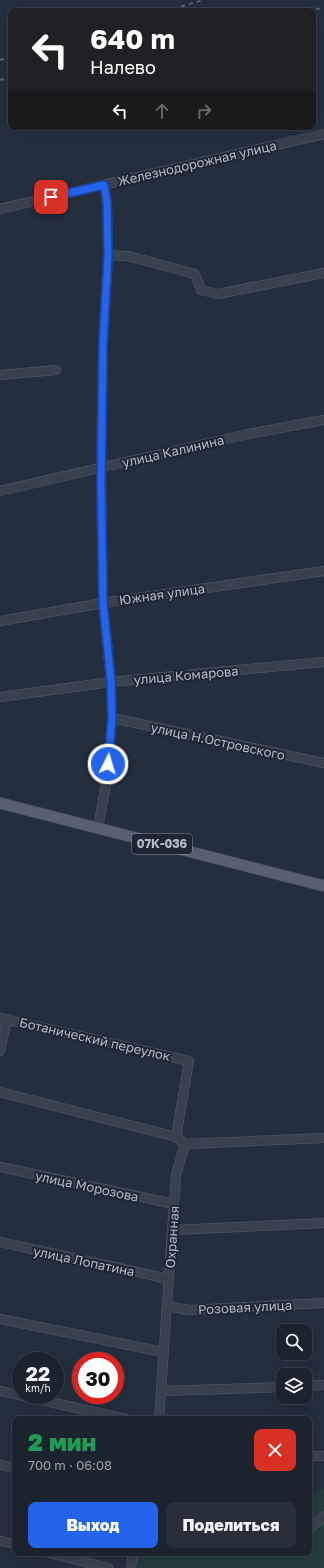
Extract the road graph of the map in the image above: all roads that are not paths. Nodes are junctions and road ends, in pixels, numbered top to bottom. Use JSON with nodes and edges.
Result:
{"nodes":[{"id":1,"x":324,"y":134,"type":"edge"},
{"id":2,"x":104,"y":185,"type":"junction"},
{"id":3,"x":0,"y":209,"type":"edge"},
{"id":4,"x":108,"y":255,"type":"junction"},
{"id":5,"x":324,"y":273,"type":"edge"},
{"id":6,"x":56,"y":370,"type":"dead end"},
{"id":7,"x":0,"y":375,"type":"edge"},
{"id":8,"x":324,"y":420,"type":"edge"},
{"id":9,"x":101,"y":468,"type":"junction"},
{"id":10,"x":0,"y":491,"type":"edge"},
{"id":11,"x":324,"y":571,"type":"edge"},
{"id":12,"x":103,"y":602,"type":"junction"},
{"id":13,"x":0,"y":621,"type":"edge"},
{"id":14,"x":324,"y":662,"type":"edge"},
{"id":15,"x":111,"y":682,"type":"junction"},
{"id":16,"x":0,"y":697,"type":"edge"},
{"id":17,"x":112,"y":718,"type":"junction"},
{"id":18,"x":324,"y":763,"type":"edge"},
{"id":19,"x":0,"y":803,"type":"edge"},
{"id":20,"x":98,"y":828,"type":"junction"},
{"id":21,"x":324,"y":886,"type":"edge"},
{"id":22,"x":3,"y":1019,"type":"edge"},
{"id":23,"x":0,"y":1051,"type":"edge"},
{"id":24,"x":0,"y":1092,"type":"edge"},
{"id":25,"x":176,"y":1137,"type":"junction"},
{"id":26,"x":324,"y":1138,"type":"edge"},
{"id":27,"x":185,"y":1144,"type":"junction"},
{"id":28,"x":0,"y":1167,"type":"edge"},
{"id":29,"x":174,"y":1204,"type":"junction"},
{"id":30,"x":324,"y":1223,"type":"edge"},
{"id":31,"x":172,"y":1230,"type":"junction"},
{"id":32,"x":0,"y":1242,"type":"edge"},
{"id":33,"x":169,"y":1279,"type":"junction"},
{"id":34,"x":324,"y":1303,"type":"edge"},
{"id":35,"x":167,"y":1306,"type":"junction"},
{"id":36,"x":0,"y":1318,"type":"edge"},
{"id":37,"x":163,"y":1352,"type":"junction"},
{"id":38,"x":324,"y":1385,"type":"edge"},
{"id":39,"x":312,"y":1386,"type":"edge"},
{"id":40,"x":276,"y":1387,"type":"edge"},
{"id":41,"x":0,"y":1390,"type":"edge"},
{"id":42,"x":161,"y":1391,"type":"junction"},
{"id":43,"x":113,"y":1416,"type":"edge"},
{"id":44,"x":159,"y":1416,"type":"edge"},
{"id":45,"x":312,"y":1456,"type":"edge"},
{"id":46,"x":324,"y":1456,"type":"edge"},
{"id":47,"x":0,"y":1465,"type":"edge"},
{"id":48,"x":12,"y":1467,"type":"edge"},
{"id":49,"x":324,"y":1516,"type":"edge"},
{"id":50,"x":312,"y":1526,"type":"edge"},
{"id":51,"x":0,"y":1540,"type":"edge"},
{"id":52,"x":12,"y":1543,"type":"edge"},
{"id":53,"x":61,"y":1556,"type":"edge"},
{"id":54,"x":133,"y":1556,"type":"edge"},
{"id":55,"x":108,"y":1568,"type":"edge"},
{"id":56,"x":131,"y":1568,"type":"edge"}],
"edges":[{"from":1,"to":2,"type":"street","name":"Железнодорожная улица"},
{"from":2,"to":3,"type":"street","name":"Железнодорожная улица"},
{"from":2,"to":4,"type":"street"},
{"from":4,"to":5,"type":"street"},
{"from":4,"to":9,"type":"street"},
{"from":6,"to":7,"type":"street"},
{"from":8,"to":9,"type":"street","name":"улица Калинина"},
{"from":9,"to":10,"type":"street","name":"улица Калинина"},
{"from":9,"to":12,"type":"street"},
{"from":11,"to":12,"type":"street","name":"Южная улица"},
{"from":12,"to":13,"type":"street","name":"Южная улица"},
{"from":12,"to":15,"type":"street"},
{"from":14,"to":15,"type":"street","name":"улица Комарова"},
{"from":15,"to":16,"type":"street","name":"улица Комарова"},
{"from":15,"to":17,"type":"street"},
{"from":17,"to":18,"type":"street","name":"улица Н.Островского"},
{"from":17,"to":20,"type":"street"},
{"from":19,"to":20,"type":"main road","number":"07К-036"},
{"from":20,"to":21,"type":"main road","number":"07К-036"},
{"from":22,"to":23,"type":"street"},
{"from":22,"to":25,"type":"street","name":"Ботанический переулок"},
{"from":24,"to":25,"type":"street"},
{"from":25,"to":27,"type":"street"},
{"from":26,"to":27,"type":"street"},
{"from":27,"to":29,"type":"street","name":"Охранная"},
{"from":28,"to":29,"type":"street","name":"улица Морозова"},
{"from":29,"to":31,"type":"street","name":"Охранная"},
{"from":30,"to":31,"type":"street"},
{"from":31,"to":33,"type":"street","name":"Охранная"},
{"from":32,"to":33,"type":"street","name":"улица Лопатина"},
{"from":33,"to":35,"type":"street","name":"Охранная"},
{"from":34,"to":35,"type":"street","name":"Розовая улица"},
{"from":35,"to":37,"type":"street","name":"Охранная"},
{"from":36,"to":37,"type":"street"},
{"from":37,"to":42,"type":"street","name":"Охранная"},
{"from":38,"to":39,"type":"street"},
{"from":40,"to":42,"type":"street"},
{"from":41,"to":43,"type":"street"},
{"from":42,"to":44,"type":"street","name":"Охранная"},
{"from":45,"to":46,"type":"street"},
{"from":47,"to":48,"type":"street"},
{"from":49,"to":50,"type":"street"},
{"from":51,"to":52,"type":"street"},
{"from":53,"to":55,"type":"street"},
{"from":54,"to":56,"type":"street"}]}
